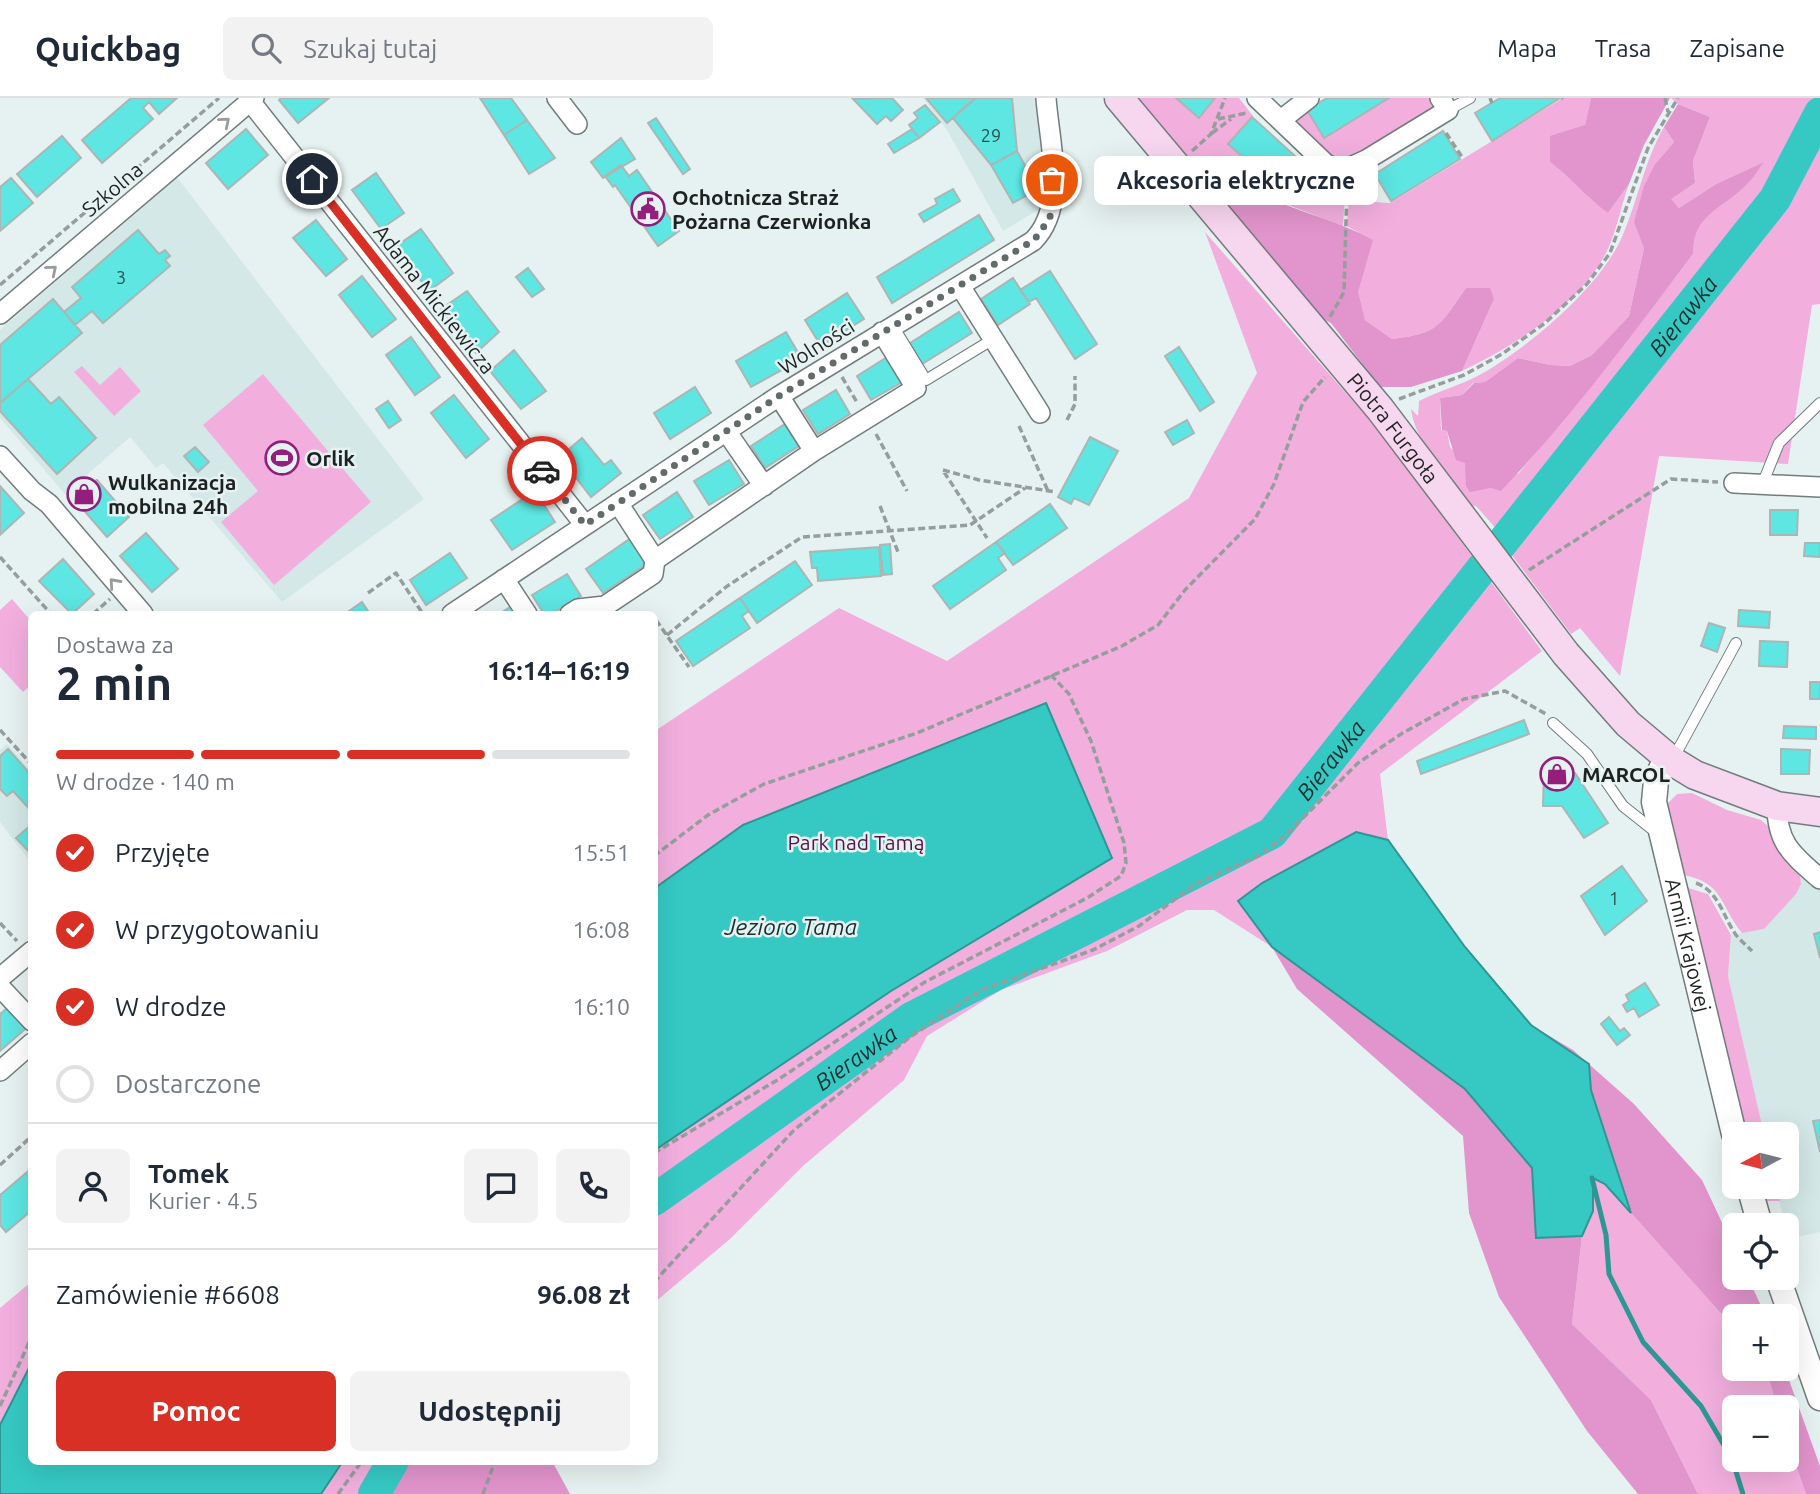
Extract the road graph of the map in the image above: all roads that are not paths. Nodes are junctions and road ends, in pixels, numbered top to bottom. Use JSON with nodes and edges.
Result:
{"nodes":[{"id":1,"x":557,"y":98,"type":"edge"},
{"id":2,"x":1046,"y":98,"type":"edge"},
{"id":3,"x":1119,"y":98,"type":"edge"},
{"id":4,"x":1309,"y":98,"type":"edge"},
{"id":5,"x":1470,"y":98,"type":"edge"},
{"id":6,"x":252,"y":99,"type":"edge"},
{"id":7,"x":1256,"y":104,"type":"edge"},
{"id":8,"x":1443,"y":111,"type":"edge"},
{"id":9,"x":1281,"y":120,"type":"junction"},
{"id":10,"x":577,"y":124,"type":"dead end"},
{"id":11,"x":960,"y":286,"type":"junction"},
{"id":12,"x":0,"y":314,"type":"edge"},
{"id":13,"x":888,"y":329,"type":"junction"},
{"id":14,"x":995,"y":338,"type":"junction"},
{"id":15,"x":779,"y":396,"type":"junction"},
{"id":16,"x":1820,"y":403,"type":"edge"},
{"id":17,"x":1040,"y":413,"type":"dead end"},
{"id":18,"x":726,"y":430,"type":"junction"},
{"id":19,"x":814,"y":451,"type":"junction"},
{"id":20,"x":0,"y":456,"type":"edge"},
{"id":21,"x":1734,"y":484,"type":"road end"},
{"id":22,"x":1762,"y":485,"type":"junction"},
{"id":23,"x":764,"y":486,"type":"junction"},
{"id":24,"x":1820,"y":487,"type":"edge"},
{"id":25,"x":618,"y":503,"type":"junction"},
{"id":26,"x":585,"y":525,"type":"junction"},
{"id":27,"x":655,"y":560,"type":"junction"},
{"id":28,"x":504,"y":579,"type":"junction"},
{"id":29,"x":140,"y":611,"type":"edge"},
{"id":30,"x":456,"y":611,"type":"edge"},
{"id":31,"x":525,"y":611,"type":"edge"},
{"id":32,"x":575,"y":611,"type":"edge"},
{"id":33,"x":1736,"y":643,"type":"dead end"},
{"id":34,"x":1553,"y":723,"type":"road end"},
{"id":35,"x":1669,"y":759,"type":"junction"},
{"id":36,"x":1777,"y":806,"type":"junction"},
{"id":37,"x":1820,"y":812,"type":"edge"},
{"id":38,"x":1661,"y":835,"type":"junction"},
{"id":39,"x":1820,"y":879,"type":"edge"},
{"id":40,"x":26,"y":948,"type":"edge"},
{"id":41,"x":0,"y":978,"type":"edge"},
{"id":42,"x":0,"y":987,"type":"edge"},
{"id":43,"x":28,"y":1017,"type":"edge"},
{"id":44,"x":28,"y":1046,"type":"edge"},
{"id":45,"x":0,"y":1071,"type":"edge"},
{"id":46,"x":1731,"y":1122,"type":"edge"},
{"id":47,"x":1783,"y":1290,"type":"edge"},
{"id":48,"x":1820,"y":1398,"type":"edge"}],
"edges":[{"from":1,"to":10,"type":"street"},
{"from":2,"to":11,"type":"street","name":"Wolności"},
{"from":3,"to":35,"type":"main road","name":"Piotra Furgoła"},
{"from":4,"to":9,"type":"street"},
{"from":5,"to":8,"type":"lane"},
{"from":12,"to":6,"type":"street","name":"Szkolna","one_way":true},
{"from":6,"to":26,"type":"street","name":"Adama Mickiewicza"},
{"from":7,"to":9,"type":"street"},
{"from":8,"to":9,"type":"street"},
{"from":11,"to":13,"type":"street","name":"Wolności"},
{"from":11,"to":14,"type":"street"},
{"from":13,"to":14,"type":"lane"},
{"from":13,"to":15,"type":"street","name":"Wolności"},
{"from":13,"to":19,"type":"street"},
{"from":14,"to":17,"type":"street"},
{"from":15,"to":18,"type":"street","name":"Wolności"},
{"from":15,"to":19,"type":"street"},
{"from":16,"to":22,"type":"lane"},
{"from":18,"to":23,"type":"street"},
{"from":18,"to":25,"type":"street","name":"Wolności"},
{"from":19,"to":23,"type":"street"},
{"from":29,"to":20,"type":"street","one_way":true},
{"from":21,"to":22,"type":"street"},
{"from":22,"to":24,"type":"street"},
{"from":23,"to":27,"type":"street"},
{"from":25,"to":26,"type":"street","name":"Wolności"},
{"from":25,"to":27,"type":"street"},
{"from":26,"to":28,"type":"street","name":"Wolności"},
{"from":27,"to":32,"type":"street"},
{"from":28,"to":30,"type":"street","name":"Wolności"},
{"from":28,"to":31,"type":"street"},
{"from":33,"to":35,"type":"lane"},
{"from":34,"to":38,"type":"lane"},
{"from":35,"to":36,"type":"main road","name":"Piotra Furgoła"},
{"from":35,"to":38,"type":"street","name":"Armii Krajowej"},
{"from":36,"to":37,"type":"main road","name":"Piotra Furgoła"},
{"from":36,"to":39,"type":"street"},
{"from":38,"to":46,"type":"street","name":"Armii Krajowej"},
{"from":40,"to":41,"type":"street"},
{"from":42,"to":43,"type":"street"},
{"from":44,"to":45,"type":"street"},
{"from":47,"to":48,"type":"street"}]}
